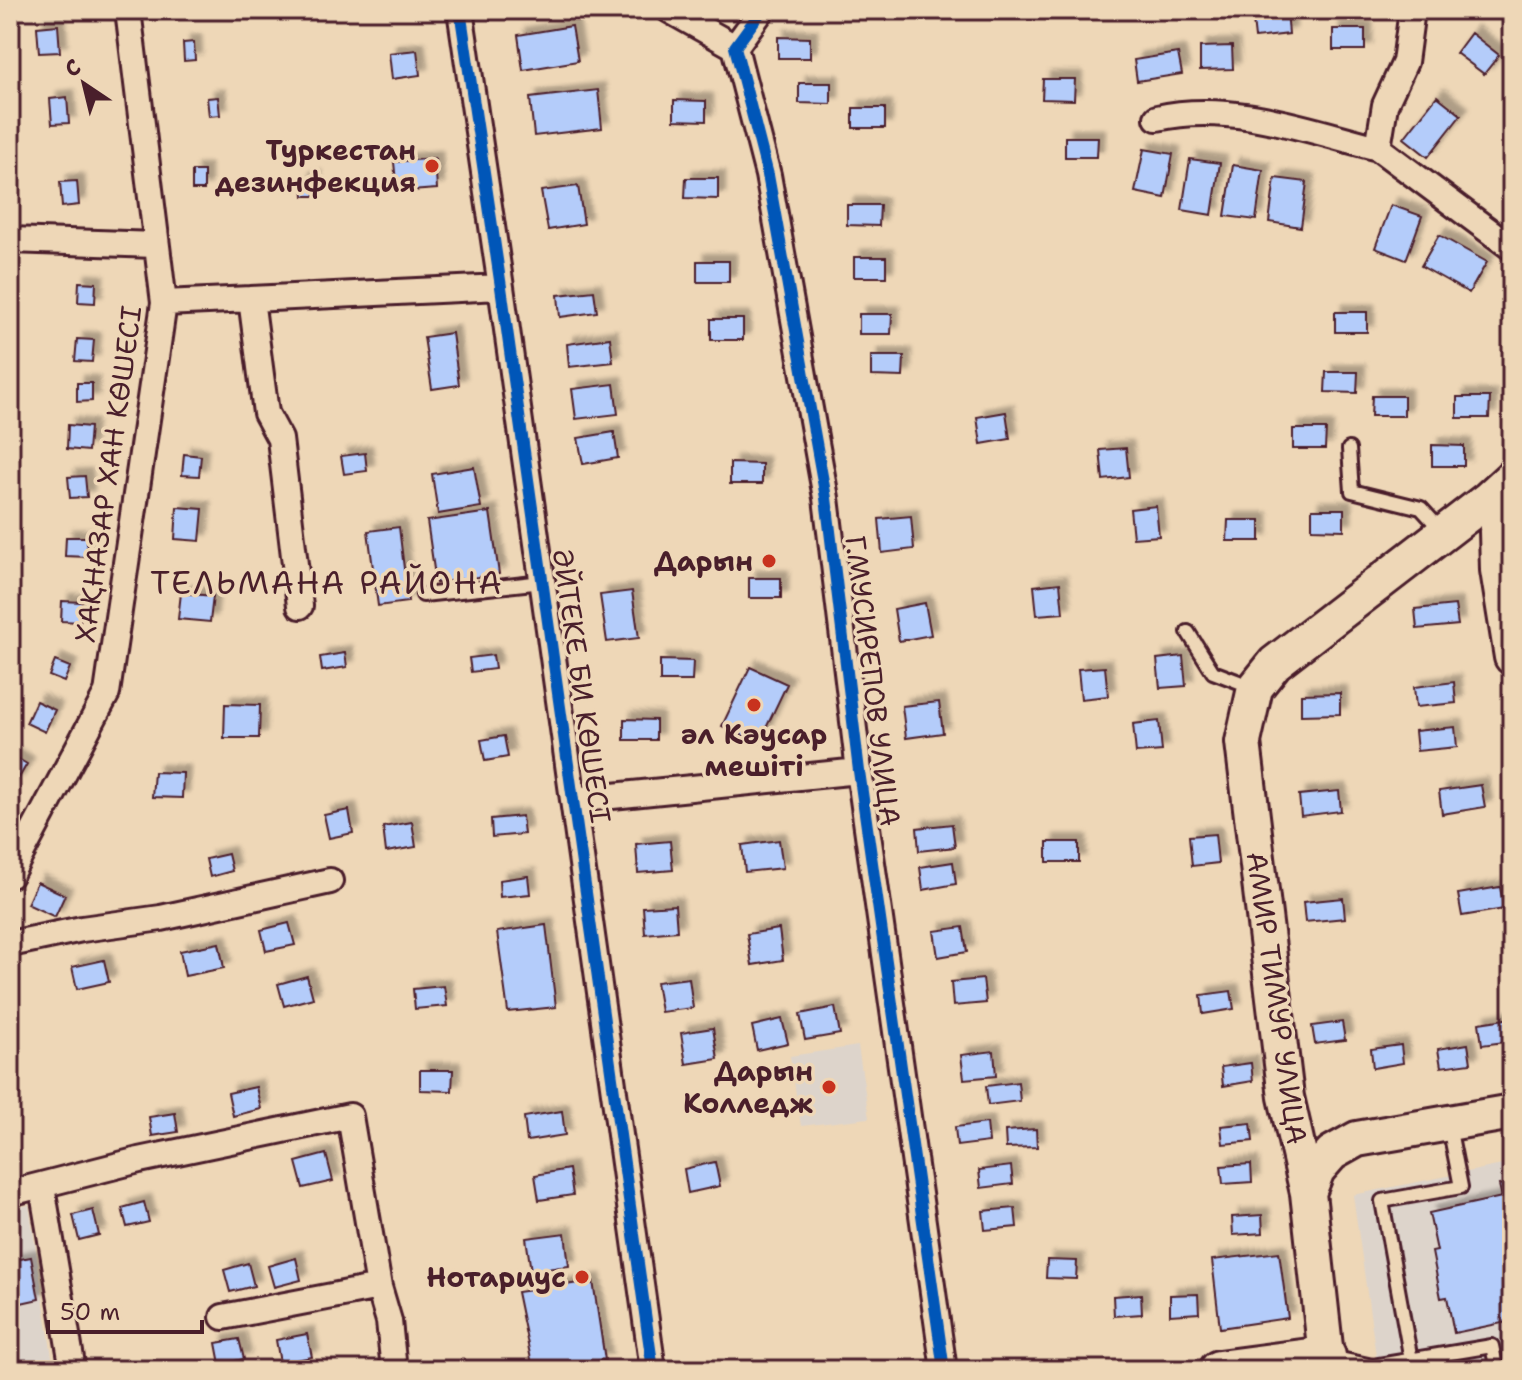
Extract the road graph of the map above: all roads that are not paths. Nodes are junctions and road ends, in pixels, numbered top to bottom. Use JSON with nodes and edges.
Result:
{"nodes":[{"id":1,"x":128,"y":10,"type":"edge"},
{"id":2,"x":460,"y":10,"type":"edge"},
{"id":3,"x":669,"y":10,"type":"edge"},
{"id":4,"x":762,"y":10,"type":"edge"},
{"id":5,"x":1412,"y":10,"type":"edge"},
{"id":6,"x":735,"y":47,"type":"junction"},
{"id":7,"x":1157,"y":118,"type":"dead end"},
{"id":8,"x":1378,"y":148,"type":"junction"},
{"id":9,"x":10,"y":240,"type":"edge"},
{"id":10,"x":156,"y":245,"type":"junction"},
{"id":11,"x":1512,"y":248,"type":"edge"},
{"id":12,"x":501,"y":287,"type":"junction"},
{"id":13,"x":251,"y":299,"type":"junction"},
{"id":14,"x":164,"y":303,"type":"junction"},
{"id":15,"x":1349,"y":449,"type":"dead end"},
{"id":16,"x":1512,"y":477,"type":"edge"},
{"id":17,"x":1512,"y":502,"type":"edge"},
{"id":18,"x":1444,"y":533,"type":"junction"},
{"id":19,"x":1498,"y":570,"type":"junction"},
{"id":20,"x":543,"y":582,"type":"junction"},
{"id":21,"x":423,"y":595,"type":"dead end"},
{"id":22,"x":300,"y":606,"type":"dead end"},
{"id":23,"x":1188,"y":632,"type":"dead end"},
{"id":24,"x":1512,"y":657,"type":"edge"},
{"id":25,"x":1255,"y":688,"type":"junction"},
{"id":26,"x":859,"y":771,"type":"junction"},
{"id":27,"x":573,"y":800,"type":"junction"},
{"id":28,"x":10,"y":875,"type":"edge"},
{"id":29,"x":330,"y":881,"type":"dead end"},
{"id":30,"x":10,"y":944,"type":"edge"},
{"id":31,"x":1512,"y":1112,"type":"edge"},
{"id":32,"x":1448,"y":1123,"type":"junction"},
{"id":33,"x":42,"y":1187,"type":"junction"},
{"id":34,"x":10,"y":1193,"type":"edge"},
{"id":35,"x":1308,"y":1193,"type":"junction"},
{"id":36,"x":379,"y":1287,"type":"junction"},
{"id":37,"x":223,"y":1317,"type":"dead end"},
{"id":38,"x":1411,"y":1360,"type":"junction"},
{"id":39,"x":1327,"y":1363,"type":"edge"},
{"id":40,"x":73,"y":1370,"type":"edge"},
{"id":41,"x":394,"y":1370,"type":"edge"},
{"id":42,"x":653,"y":1370,"type":"edge"},
{"id":43,"x":944,"y":1370,"type":"edge"},
{"id":44,"x":1219,"y":1370,"type":"edge"},
{"id":45,"x":1497,"y":1370,"type":"edge"}],
"edges":[{"from":1,"to":10,"type":"street","name":"ХАҚНАЗАР ХАН КӨШЕСІ"},
{"from":2,"to":12,"type":"street","name":"ӘЙТЕКЕ БИ КӨШЕСІ"},
{"from":3,"to":6,"type":"street"},
{"from":4,"to":6,"type":"street"},
{"from":5,"to":8,"type":"street"},
{"from":6,"to":26,"type":"street","name":"Г.МУСИРЕПОВ УЛИЦА"},
{"from":7,"to":8,"type":"street"},
{"from":8,"to":11,"type":"street"},
{"from":9,"to":10,"type":"street"},
{"from":10,"to":14,"type":"street","name":"ХАҚНАЗАР ХАН КӨШЕСІ"},
{"from":12,"to":13,"type":"street"},
{"from":12,"to":20,"type":"street","name":"ӘЙТЕКЕ БИ КӨШЕСІ"},
{"from":13,"to":14,"type":"street"},
{"from":13,"to":22,"type":"street"},
{"from":14,"to":28,"type":"street","name":"ХАҚНАЗАР ХАН КӨШЕСІ"},
{"from":15,"to":18,"type":"lane"},
{"from":16,"to":18,"type":"main road"},
{"from":17,"to":19,"type":"main road"},
{"from":18,"to":19,"type":"main road"},
{"from":18,"to":25,"type":"main road"},
{"from":19,"to":24,"type":"main road"},
{"from":20,"to":21,"type":"lane"},
{"from":20,"to":27,"type":"street","name":"ӘЙТЕКЕ БИ КӨШЕСІ"},
{"from":23,"to":25,"type":"lane"},
{"from":25,"to":35,"type":"main road","name":"АМИР ТИМУР УЛИЦА"},
{"from":26,"to":27,"type":"street"},
{"from":26,"to":43,"type":"street","name":"Г.МУСИРЕПОВ УЛИЦА"},
{"from":27,"to":42,"type":"street","name":"ӘЙТЕКЕ БИ КӨШЕСІ"},
{"from":29,"to":30,"type":"street"},
{"from":31,"to":32,"type":"main road"},
{"from":32,"to":35,"type":"main road"},
{"from":32,"to":38,"type":"lane"},
{"from":33,"to":34,"type":"street"},
{"from":33,"to":36,"type":"street"},
{"from":33,"to":40,"type":"street"},
{"from":35,"to":39,"type":"main road","name":"АМИР ТИМУР УЛИЦА"},
{"from":36,"to":37,"type":"street"},
{"from":36,"to":41,"type":"street"},
{"from":38,"to":39,"type":"lane"},
{"from":38,"to":45,"type":"lane"},
{"from":39,"to":44,"type":"main road"}]}
